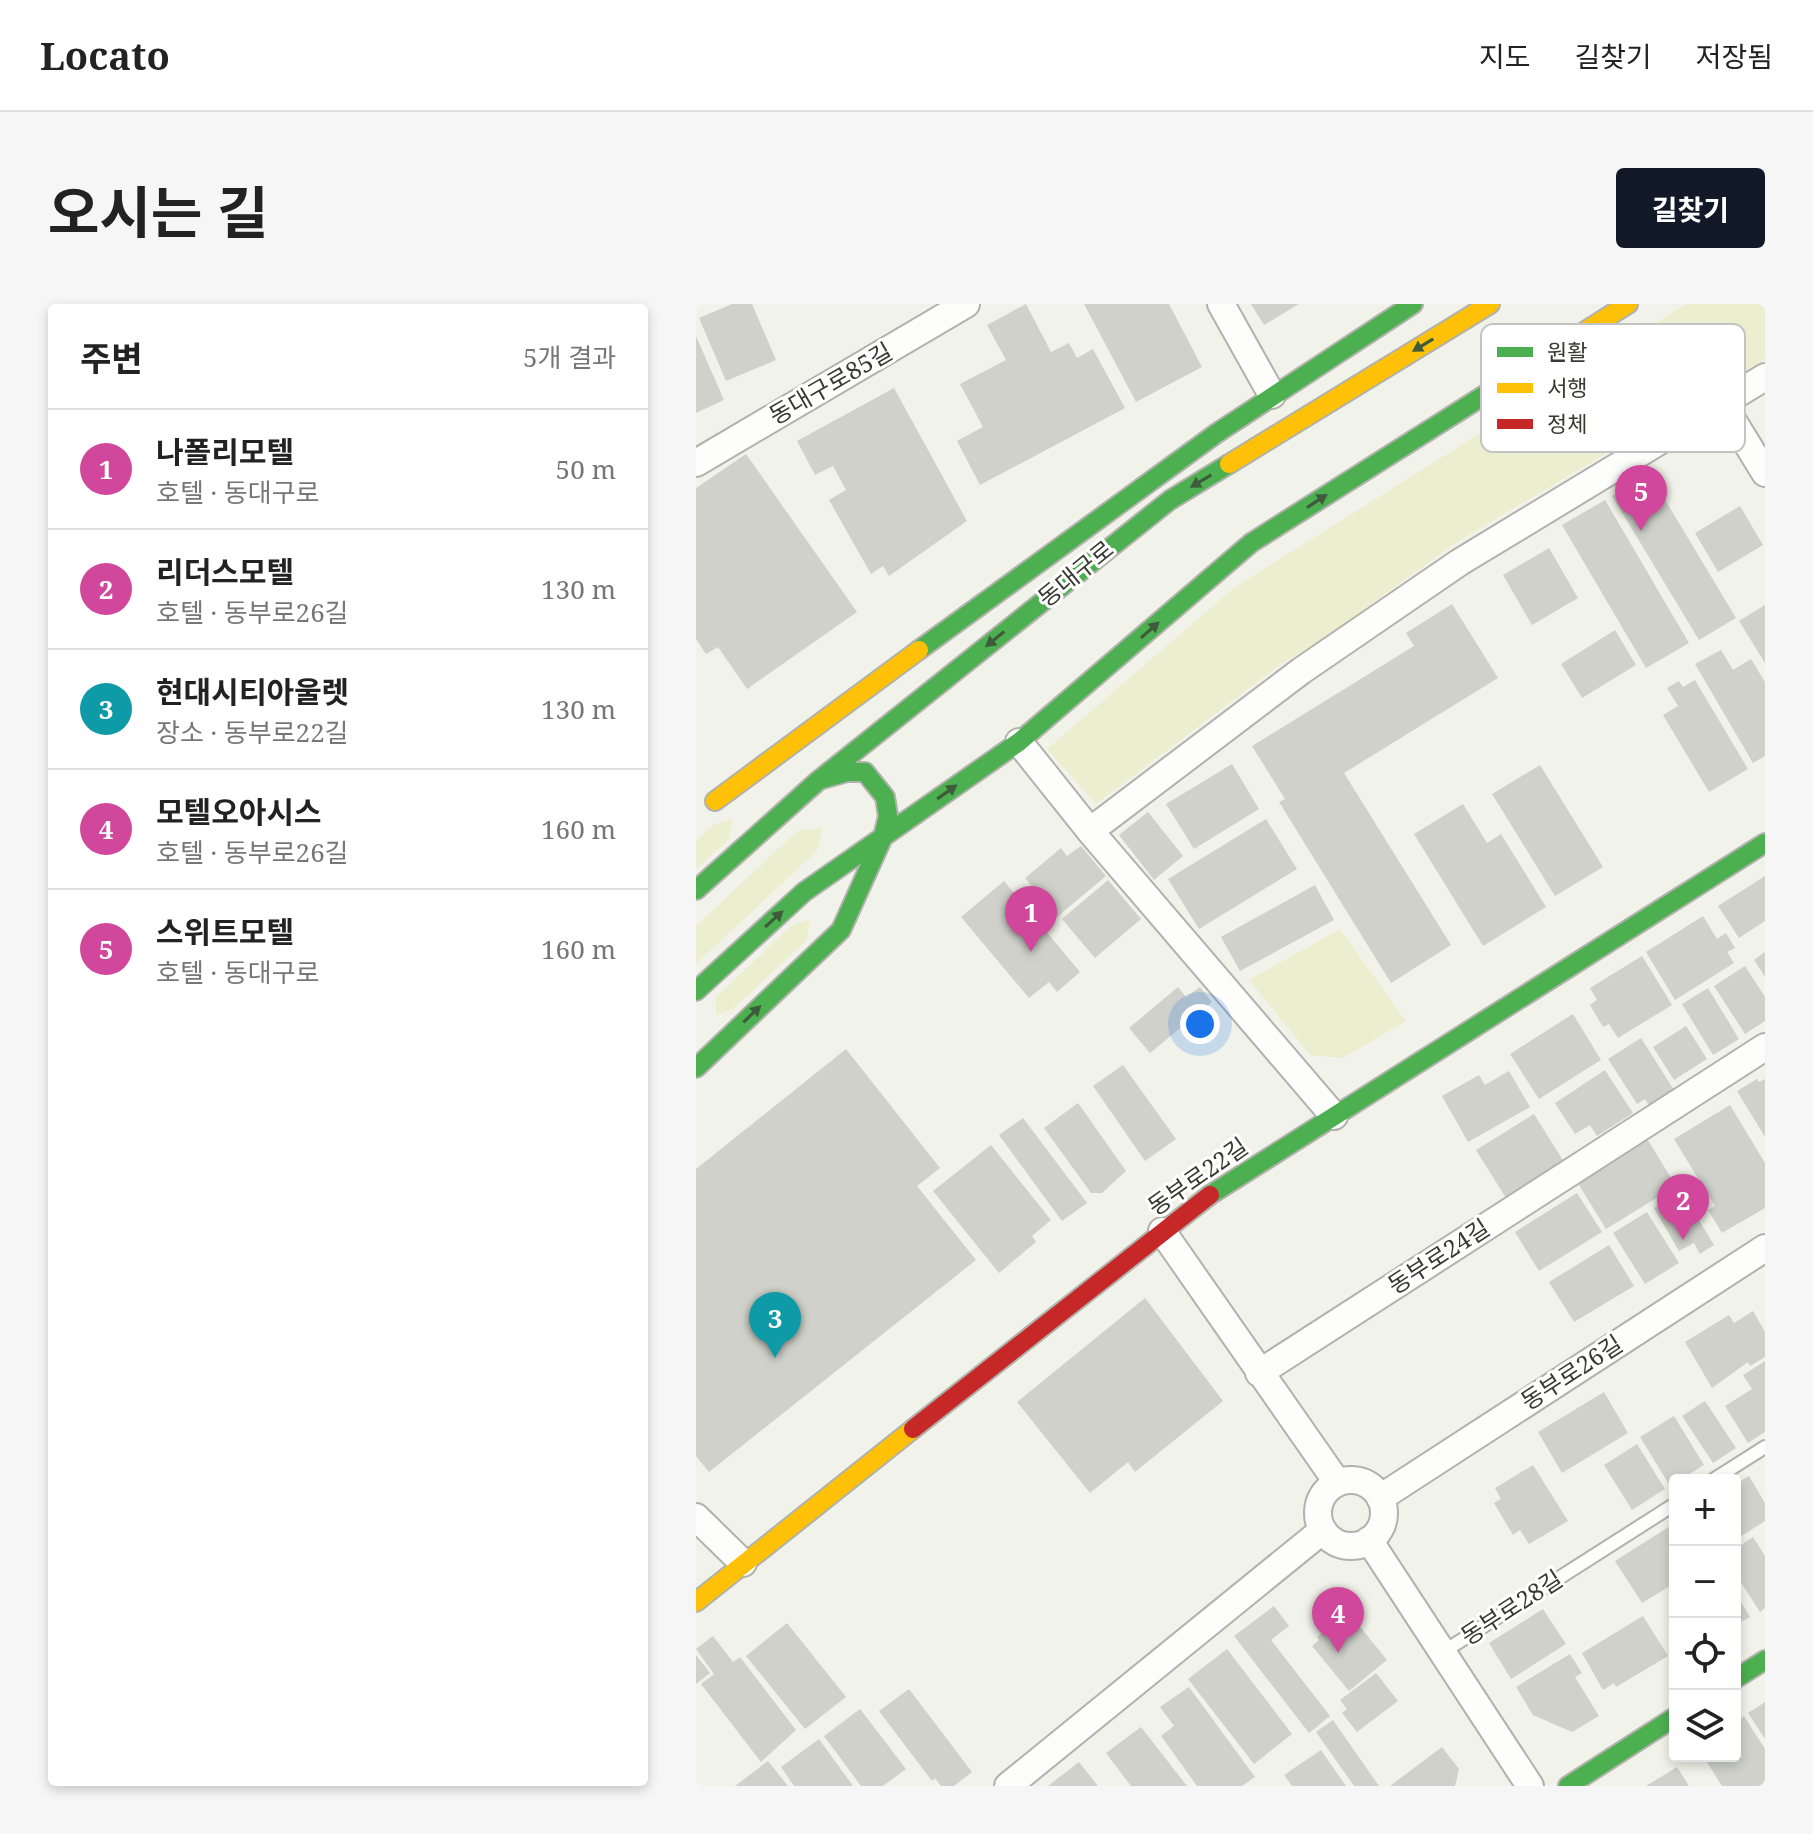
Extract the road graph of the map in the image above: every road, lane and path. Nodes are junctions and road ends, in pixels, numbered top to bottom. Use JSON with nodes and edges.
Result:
{"nodes":[{"id":1,"x":966,"y":304,"type":"edge"},
{"id":2,"x":1221,"y":304,"type":"edge"},
{"id":3,"x":1413,"y":304,"type":"edge"},
{"id":4,"x":1490,"y":304,"type":"edge"},
{"id":5,"x":1628,"y":304,"type":"edge"},
{"id":6,"x":1596,"y":324,"type":"edge"},
{"id":7,"x":1765,"y":377,"type":"edge"},
{"id":8,"x":1745,"y":389,"type":"edge"},
{"id":9,"x":1272,"y":395,"type":"junction"},
{"id":10,"x":1481,"y":397,"type":"edge"},
{"id":11,"x":1745,"y":440,"type":"edge"},
{"id":12,"x":1641,"y":452,"type":"edge"},
{"id":13,"x":696,"y":463,"type":"edge"},
{"id":14,"x":1765,"y":473,"type":"edge"},
{"id":15,"x":1019,"y":742,"type":"junction"},
{"id":16,"x":819,"y":780,"type":"junction"},
{"id":17,"x":1090,"y":831,"type":"junction"},
{"id":18,"x":883,"y":837,"type":"junction"},
{"id":19,"x":1765,"y":843,"type":"edge"},
{"id":20,"x":696,"y":890,"type":"edge"},
{"id":21,"x":696,"y":991,"type":"edge"},
{"id":22,"x":1765,"y":1047,"type":"edge"},
{"id":23,"x":696,"y":1068,"type":"edge"},
{"id":24,"x":1334,"y":1116,"type":"junction"},
{"id":25,"x":1162,"y":1231,"type":"junction"},
{"id":26,"x":1765,"y":1248,"type":"edge"},
{"id":27,"x":1259,"y":1373,"type":"junction"},
{"id":28,"x":1765,"y":1447,"type":"edge"},
{"id":29,"x":1722,"y":1474,"type":"edge"},
{"id":30,"x":1337,"y":1482,"type":"junction"},
{"id":31,"x":1380,"y":1498,"type":"junction"},
{"id":32,"x":1669,"y":1508,"type":"edge"},
{"id":33,"x":696,"y":1517,"type":"edge"},
{"id":34,"x":1323,"y":1530,"type":"junction"},
{"id":35,"x":1369,"y":1540,"type":"junction"},
{"id":36,"x":743,"y":1563,"type":"junction"},
{"id":37,"x":696,"y":1602,"type":"edge"},
{"id":38,"x":1443,"y":1652,"type":"junction"},
{"id":39,"x":1765,"y":1660,"type":"edge"},
{"id":40,"x":1741,"y":1675,"type":"edge"},
{"id":41,"x":1669,"y":1721,"type":"edge"},
{"id":42,"x":1008,"y":1786,"type":"edge"},
{"id":43,"x":1530,"y":1786,"type":"edge"},
{"id":44,"x":1568,"y":1786,"type":"edge"}],
"edges":[{"from":1,"to":13,"type":"street","name":"동대구로85길"},
{"from":2,"to":9,"type":"street"},
{"from":3,"to":9,"type":"main road"},
{"from":4,"to":16,"type":"main road","name":"동대구로","one_way":true},
{"from":6,"to":5,"type":"main road","one_way":true},
{"from":7,"to":8,"type":"street"},
{"from":9,"to":16,"type":"main road"},
{"from":15,"to":10,"type":"main road","one_way":true},
{"from":11,"to":14,"type":"street"},
{"from":12,"to":17,"type":"street"},
{"from":15,"to":17,"type":"street"},
{"from":18,"to":15,"type":"main road","one_way":true},
{"from":16,"to":18,"type":"main road"},
{"from":16,"to":20,"type":"main road","name":"동대구로"},
{"from":17,"to":24,"type":"street"},
{"from":21,"to":18,"type":"main road","one_way":true},
{"from":23,"to":18,"type":"main road","one_way":true},
{"from":19,"to":24,"type":"main road","name":"동부로22길"},
{"from":22,"to":27,"type":"street","name":"동부로24길"},
{"from":24,"to":25,"type":"main road","name":"동부로22길"},
{"from":25,"to":27,"type":"street"},
{"from":25,"to":36,"type":"main road","name":"동부로22길"},
{"from":26,"to":31,"type":"street","name":"동부로26길"},
{"from":27,"to":30,"type":"street"},
{"from":28,"to":29,"type":"lane"},
{"from":30,"to":31,"type":"street"},
{"from":30,"to":34,"type":"street"},
{"from":31,"to":35,"type":"street"},
{"from":32,"to":38,"type":"lane","name":"동부로28길"},
{"from":33,"to":36,"type":"street"},
{"from":34,"to":35,"type":"street"},
{"from":34,"to":42,"type":"street"},
{"from":35,"to":38,"type":"street"},
{"from":36,"to":37,"type":"main road","name":"동부로22길"},
{"from":38,"to":43,"type":"street","name":"동부로28길"},
{"from":39,"to":40,"type":"main road"},
{"from":41,"to":44,"type":"main road"}]}
